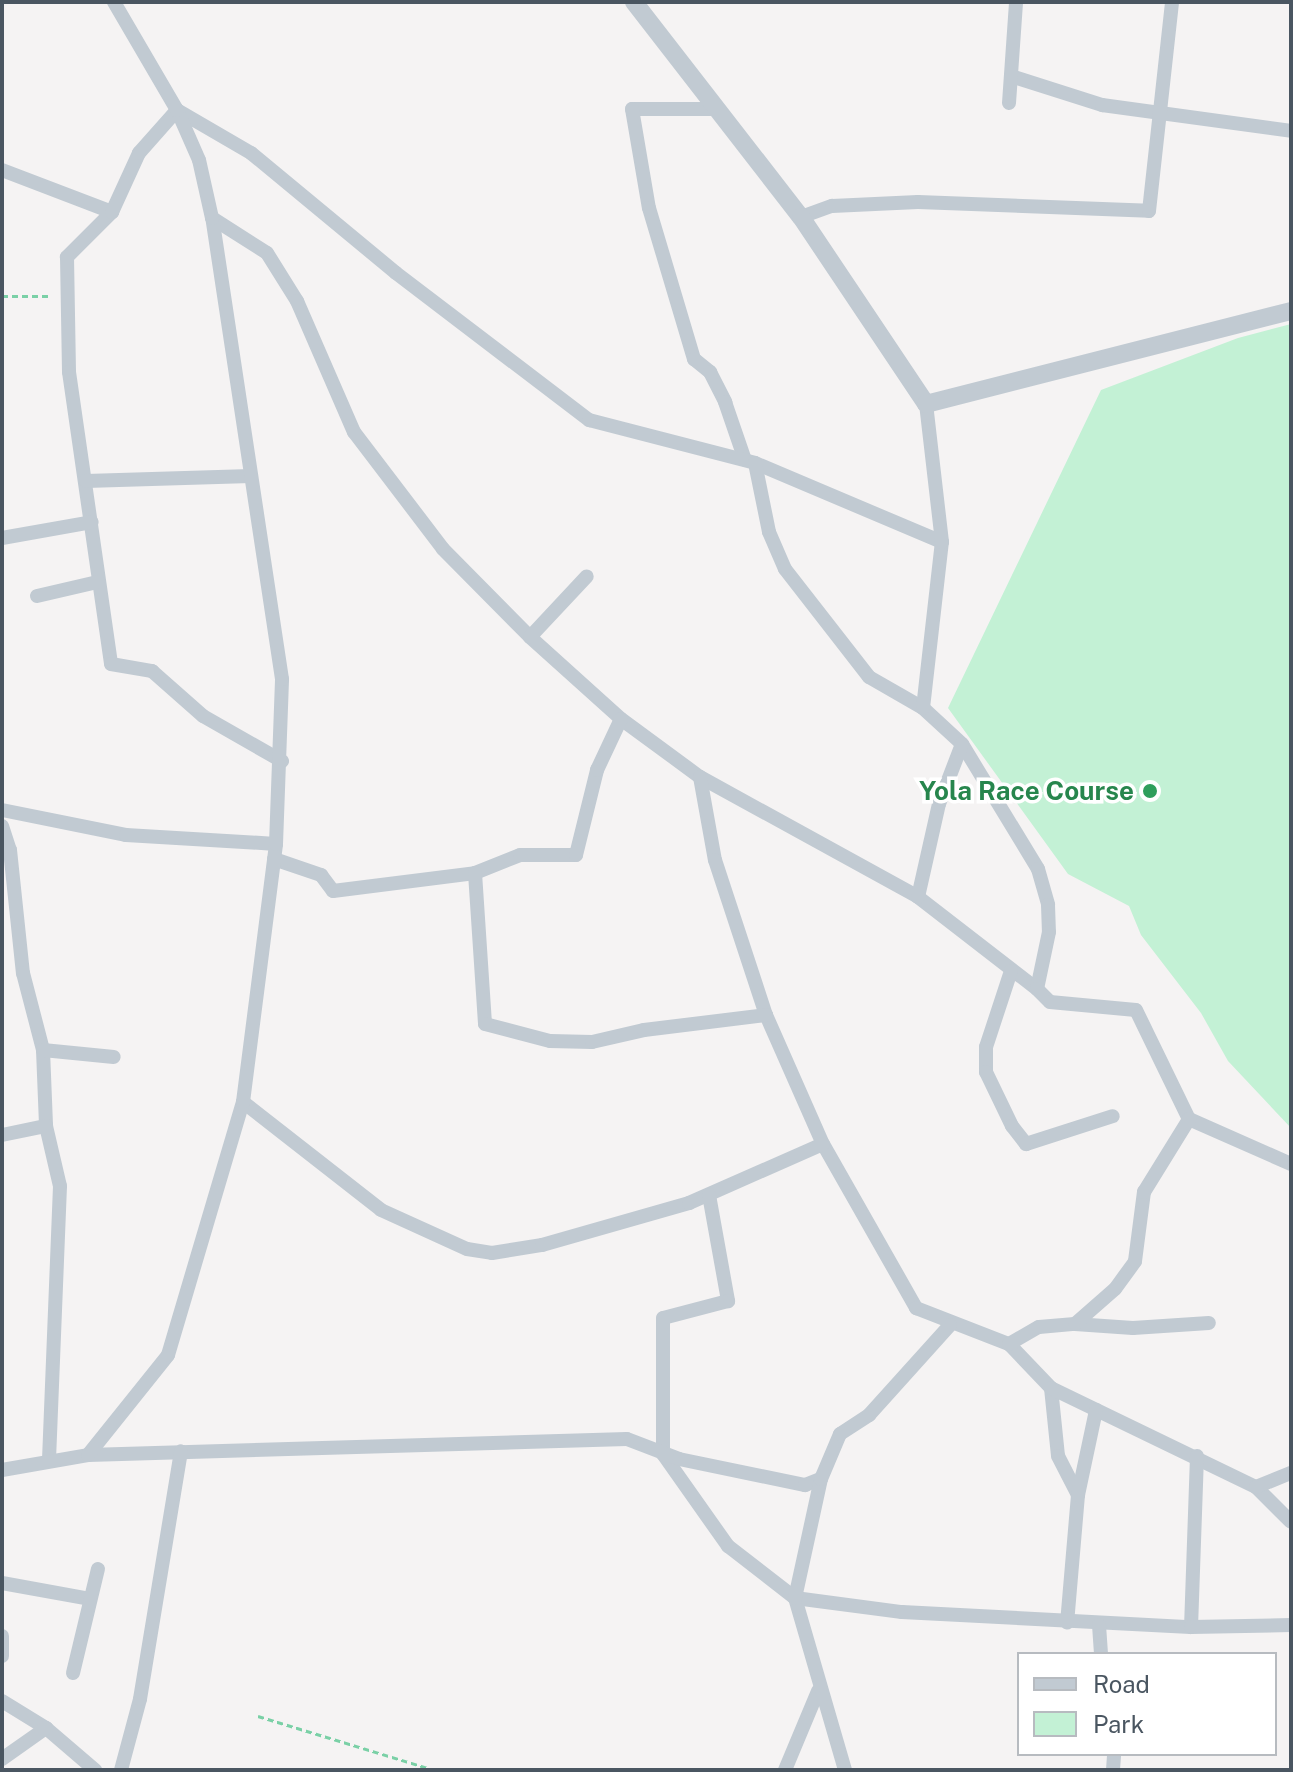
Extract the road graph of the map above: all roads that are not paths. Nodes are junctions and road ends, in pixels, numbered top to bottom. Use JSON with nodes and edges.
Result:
{"nodes":[{"id":1,"x":114,"y":2,"type":"edge"},
{"id":2,"x":634,"y":2,"type":"edge"},
{"id":3,"x":1016,"y":2,"type":"edge"},
{"id":4,"x":1172,"y":2,"type":"edge"},
{"id":5,"x":1011,"y":76,"type":"junction"},
{"id":6,"x":1009,"y":103,"type":"dead end"},
{"id":7,"x":715,"y":109,"type":"junction"},
{"id":8,"x":177,"y":110,"type":"junction"},
{"id":9,"x":1159,"y":115,"type":"junction"},
{"id":10,"x":1291,"y":131,"type":"edge"},
{"id":11,"x":2,"y":170,"type":"edge"},
{"id":12,"x":112,"y":212,"type":"junction"},
{"id":13,"x":801,"y":217,"type":"junction"},
{"id":14,"x":212,"y":218,"type":"junction"},
{"id":15,"x":1291,"y":311,"type":"edge"},
{"id":16,"x":926,"y":404,"type":"junction"},
{"id":17,"x":750,"y":462,"type":"junction"},
{"id":18,"x":251,"y":476,"type":"junction"},
{"id":19,"x":86,"y":481,"type":"junction"},
{"id":20,"x":92,"y":522,"type":"junction"},
{"id":21,"x":2,"y":538,"type":"edge"},
{"id":22,"x":942,"y":542,"type":"junction"},
{"id":23,"x":587,"y":576,"type":"dead end"},
{"id":24,"x":97,"y":582,"type":"junction"},
{"id":25,"x":37,"y":596,"type":"dead end"},
{"id":26,"x":530,"y":637,"type":"junction"},
{"id":27,"x":923,"y":708,"type":"junction"},
{"id":28,"x":621,"y":719,"type":"junction"},
{"id":29,"x":962,"y":744,"type":"junction"},
{"id":30,"x":282,"y":761,"type":"junction"},
{"id":31,"x":700,"y":777,"type":"junction"},
{"id":32,"x":2,"y":810,"type":"edge"},
{"id":33,"x":2,"y":826,"type":"edge"},
{"id":34,"x":275,"y":851,"type":"junction"},
{"id":35,"x":475,"y":873,"type":"junction"},
{"id":36,"x":918,"y":897,"type":"junction"},
{"id":37,"x":1011,"y":971,"type":"junction"},
{"id":38,"x":1037,"y":989,"type":"junction"},
{"id":39,"x":766,"y":1015,"type":"junction"},
{"id":40,"x":43,"y":1050,"type":"junction"},
{"id":41,"x":114,"y":1057,"type":"dead end"},
{"id":42,"x":243,"y":1102,"type":"junction"},
{"id":43,"x":1113,"y":1116,"type":"dead end"},
{"id":44,"x":1189,"y":1119,"type":"junction"},
{"id":45,"x":46,"y":1126,"type":"junction"},
{"id":46,"x":2,"y":1135,"type":"edge"},
{"id":47,"x":823,"y":1144,"type":"junction"},
{"id":48,"x":1291,"y":1164,"type":"edge"},
{"id":49,"x":709,"y":1195,"type":"junction"},
{"id":50,"x":1209,"y":1323,"type":"dead end"},
{"id":51,"x":1075,"y":1324,"type":"junction"},
{"id":52,"x":950,"y":1325,"type":"junction"},
{"id":53,"x":1009,"y":1344,"type":"junction"},
{"id":54,"x":1051,"y":1388,"type":"junction"},
{"id":55,"x":1096,"y":1410,"type":"junction"},
{"id":56,"x":181,"y":1451,"type":"junction"},
{"id":57,"x":663,"y":1454,"type":"junction"},
{"id":58,"x":88,"y":1455,"type":"junction"},
{"id":59,"x":1197,"y":1456,"type":"junction"},
{"id":60,"x":49,"y":1459,"type":"junction"},
{"id":61,"x":2,"y":1470,"type":"edge"},
{"id":62,"x":1291,"y":1473,"type":"edge"},
{"id":63,"x":821,"y":1479,"type":"junction"},
{"id":64,"x":1256,"y":1487,"type":"junction"},
{"id":65,"x":1078,"y":1495,"type":"junction"},
{"id":66,"x":1291,"y":1522,"type":"edge"},
{"id":67,"x":98,"y":1569,"type":"dead end"},
{"id":68,"x":2,"y":1583,"type":"edge"},
{"id":69,"x":795,"y":1598,"type":"junction"},
{"id":70,"x":90,"y":1599,"type":"junction"},
{"id":71,"x":1067,"y":1623,"type":"junction"},
{"id":72,"x":1099,"y":1625,"type":"junction"},
{"id":73,"x":1291,"y":1625,"type":"edge"},
{"id":74,"x":1191,"y":1627,"type":"junction"},
{"id":75,"x":2,"y":1636,"type":"edge"},
{"id":76,"x":1101,"y":1652,"type":"edge"},
{"id":77,"x":2,"y":1656,"type":"edge"},
{"id":78,"x":73,"y":1673,"type":"dead end"},
{"id":79,"x":818,"y":1691,"type":"junction"},
{"id":80,"x":2,"y":1701,"type":"edge"},
{"id":81,"x":46,"y":1728,"type":"junction"},
{"id":82,"x":2,"y":1759,"type":"edge"},
{"id":83,"x":95,"y":1770,"type":"edge"},
{"id":84,"x":121,"y":1770,"type":"edge"},
{"id":85,"x":785,"y":1770,"type":"edge"},
{"id":86,"x":845,"y":1770,"type":"edge"}],
"edges":[{"from":1,"to":8,"type":"street"},
{"from":2,"to":7,"type":"street"},
{"from":3,"to":5,"type":"street"},
{"from":4,"to":9,"type":"street"},
{"from":5,"to":6,"type":"street"},
{"from":5,"to":9,"type":"street"},
{"from":7,"to":13,"type":"street"},
{"from":7,"to":17,"type":"street"},
{"from":8,"to":12,"type":"street"},
{"from":8,"to":14,"type":"street"},
{"from":8,"to":17,"type":"street"},
{"from":9,"to":10,"type":"street"},
{"from":9,"to":13,"type":"street"},
{"from":11,"to":12,"type":"street"},
{"from":12,"to":19,"type":"street"},
{"from":13,"to":16,"type":"street"},
{"from":14,"to":18,"type":"street"},
{"from":14,"to":26,"type":"street"},
{"from":15,"to":16,"type":"street"},
{"from":16,"to":22,"type":"street"},
{"from":17,"to":22,"type":"street"},
{"from":17,"to":27,"type":"street"},
{"from":18,"to":19,"type":"street"},
{"from":18,"to":30,"type":"street"},
{"from":19,"to":20,"type":"street"},
{"from":20,"to":21,"type":"street"},
{"from":20,"to":24,"type":"street"},
{"from":22,"to":27,"type":"street"},
{"from":23,"to":26,"type":"street"},
{"from":24,"to":25,"type":"street"},
{"from":24,"to":30,"type":"street"},
{"from":26,"to":28,"type":"street"},
{"from":27,"to":29,"type":"street"},
{"from":28,"to":31,"type":"street"},
{"from":28,"to":35,"type":"street"},
{"from":29,"to":36,"type":"street"},
{"from":29,"to":38,"type":"street"},
{"from":30,"to":34,"type":"street"},
{"from":31,"to":36,"type":"street"},
{"from":31,"to":39,"type":"street"},
{"from":32,"to":34,"type":"street"},
{"from":33,"to":40,"type":"street"},
{"from":34,"to":35,"type":"street"},
{"from":34,"to":42,"type":"street"},
{"from":35,"to":39,"type":"street"},
{"from":36,"to":37,"type":"street"},
{"from":37,"to":38,"type":"street"},
{"from":37,"to":43,"type":"street"},
{"from":38,"to":44,"type":"street"},
{"from":39,"to":47,"type":"street"},
{"from":40,"to":41,"type":"street"},
{"from":40,"to":45,"type":"street"},
{"from":42,"to":49,"type":"street"},
{"from":42,"to":58,"type":"street"},
{"from":44,"to":48,"type":"street"},
{"from":44,"to":51,"type":"street"},
{"from":45,"to":46,"type":"street"},
{"from":45,"to":60,"type":"street"},
{"from":47,"to":49,"type":"street"},
{"from":47,"to":52,"type":"street"},
{"from":49,"to":57,"type":"street"},
{"from":50,"to":51,"type":"street"},
{"from":51,"to":53,"type":"street"},
{"from":52,"to":53,"type":"street"},
{"from":52,"to":63,"type":"street"},
{"from":53,"to":54,"type":"street"},
{"from":54,"to":55,"type":"street"},
{"from":54,"to":65,"type":"street"},
{"from":55,"to":59,"type":"street"},
{"from":55,"to":65,"type":"street"},
{"from":56,"to":57,"type":"street"},
{"from":56,"to":58,"type":"street"},
{"from":56,"to":84,"type":"street"},
{"from":57,"to":63,"type":"street"},
{"from":57,"to":69,"type":"street"},
{"from":58,"to":60,"type":"street"},
{"from":59,"to":64,"type":"street"},
{"from":59,"to":74,"type":"street"},
{"from":60,"to":61,"type":"street"},
{"from":62,"to":64,"type":"street"},
{"from":63,"to":69,"type":"street"},
{"from":64,"to":66,"type":"street"},
{"from":65,"to":71,"type":"street"},
{"from":67,"to":70,"type":"street"},
{"from":68,"to":70,"type":"street"},
{"from":69,"to":71,"type":"street"},
{"from":69,"to":79,"type":"street"},
{"from":70,"to":78,"type":"street"},
{"from":71,"to":72,"type":"street"},
{"from":72,"to":74,"type":"street"},
{"from":72,"to":76,"type":"street"},
{"from":73,"to":74,"type":"street"},
{"from":75,"to":77,"type":"street"},
{"from":79,"to":85,"type":"street"},
{"from":79,"to":86,"type":"street"},
{"from":80,"to":81,"type":"street"},
{"from":81,"to":82,"type":"street"},
{"from":81,"to":83,"type":"street"}]}
